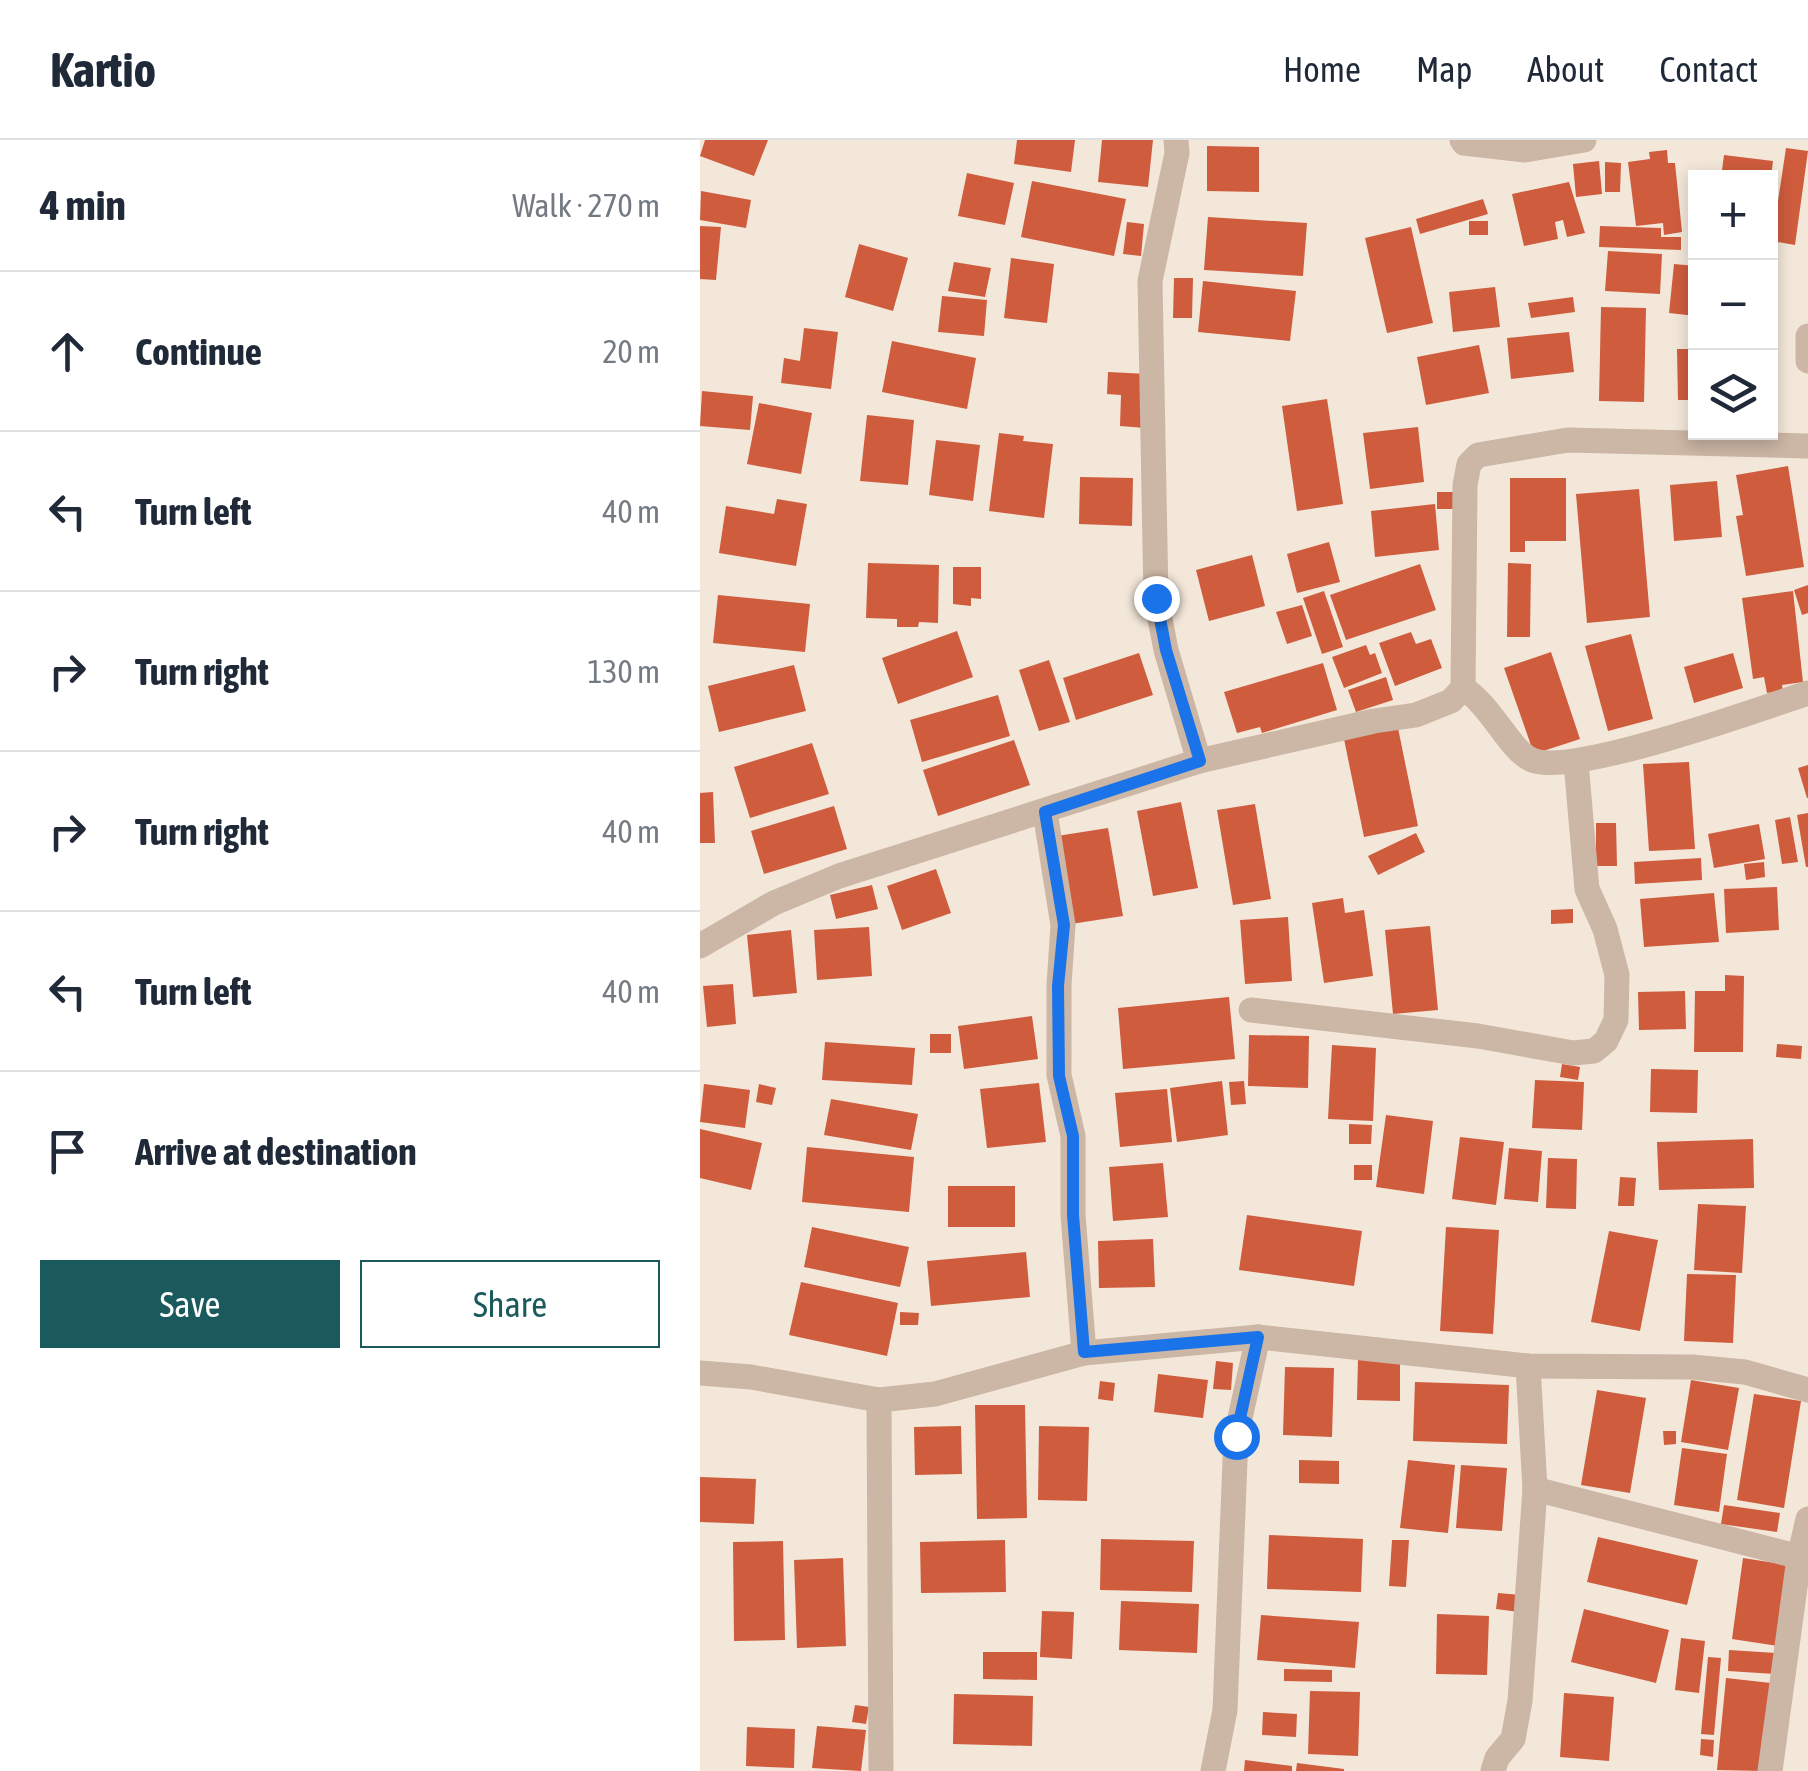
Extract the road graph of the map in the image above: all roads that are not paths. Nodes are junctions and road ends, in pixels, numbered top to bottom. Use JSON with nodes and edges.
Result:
{"nodes":[{"id":1,"x":1176,"y":140,"type":"edge"},
{"id":2,"x":1462,"y":140,"type":"edge"},
{"id":3,"x":1584,"y":140,"type":"edge"},
{"id":4,"x":1808,"y":336,"type":"edge"},
{"id":5,"x":1808,"y":361,"type":"edge"},
{"id":6,"x":1808,"y":446,"type":"edge"},
{"id":7,"x":1464,"y":688,"type":"junction"},
{"id":8,"x":1808,"y":693,"type":"edge"},
{"id":9,"x":1200,"y":761,"type":"junction"},
{"id":10,"x":1576,"y":762,"type":"junction"},
{"id":11,"x":1045,"y":812,"type":"junction"},
{"id":12,"x":700,"y":946,"type":"edge"},
{"id":13,"x":1251,"y":1010,"type":"dead end"},
{"id":14,"x":1258,"y":1337,"type":"junction"},
{"id":15,"x":1084,"y":1352,"type":"junction"},
{"id":16,"x":1528,"y":1366,"type":"junction"},
{"id":17,"x":700,"y":1373,"type":"edge"},
{"id":18,"x":1808,"y":1390,"type":"edge"},
{"id":19,"x":879,"y":1400,"type":"junction"},
{"id":20,"x":1535,"y":1489,"type":"junction"},
{"id":21,"x":1808,"y":1520,"type":"edge"},
{"id":22,"x":1803,"y":1558,"type":"edge"},
{"id":23,"x":881,"y":1771,"type":"edge"},
{"id":24,"x":1213,"y":1771,"type":"edge"},
{"id":25,"x":1493,"y":1771,"type":"edge"},
{"id":26,"x":1770,"y":1771,"type":"edge"}],
"edges":[{"from":1,"to":9,"type":"street"},
{"from":2,"to":3,"type":"street"},
{"from":4,"to":5,"type":"street"},
{"from":6,"to":7,"type":"street"},
{"from":7,"to":9,"type":"street"},
{"from":7,"to":10,"type":"street"},
{"from":8,"to":10,"type":"street"},
{"from":9,"to":11,"type":"street"},
{"from":10,"to":13,"type":"street"},
{"from":11,"to":12,"type":"street"},
{"from":11,"to":15,"type":"street"},
{"from":14,"to":15,"type":"street"},
{"from":14,"to":16,"type":"street"},
{"from":14,"to":24,"type":"street"},
{"from":15,"to":19,"type":"street"},
{"from":16,"to":18,"type":"street"},
{"from":16,"to":20,"type":"street"},
{"from":17,"to":19,"type":"street"},
{"from":19,"to":23,"type":"street"},
{"from":20,"to":22,"type":"street"},
{"from":20,"to":25,"type":"street"},
{"from":21,"to":22,"type":"street"},
{"from":22,"to":26,"type":"street"}]}
